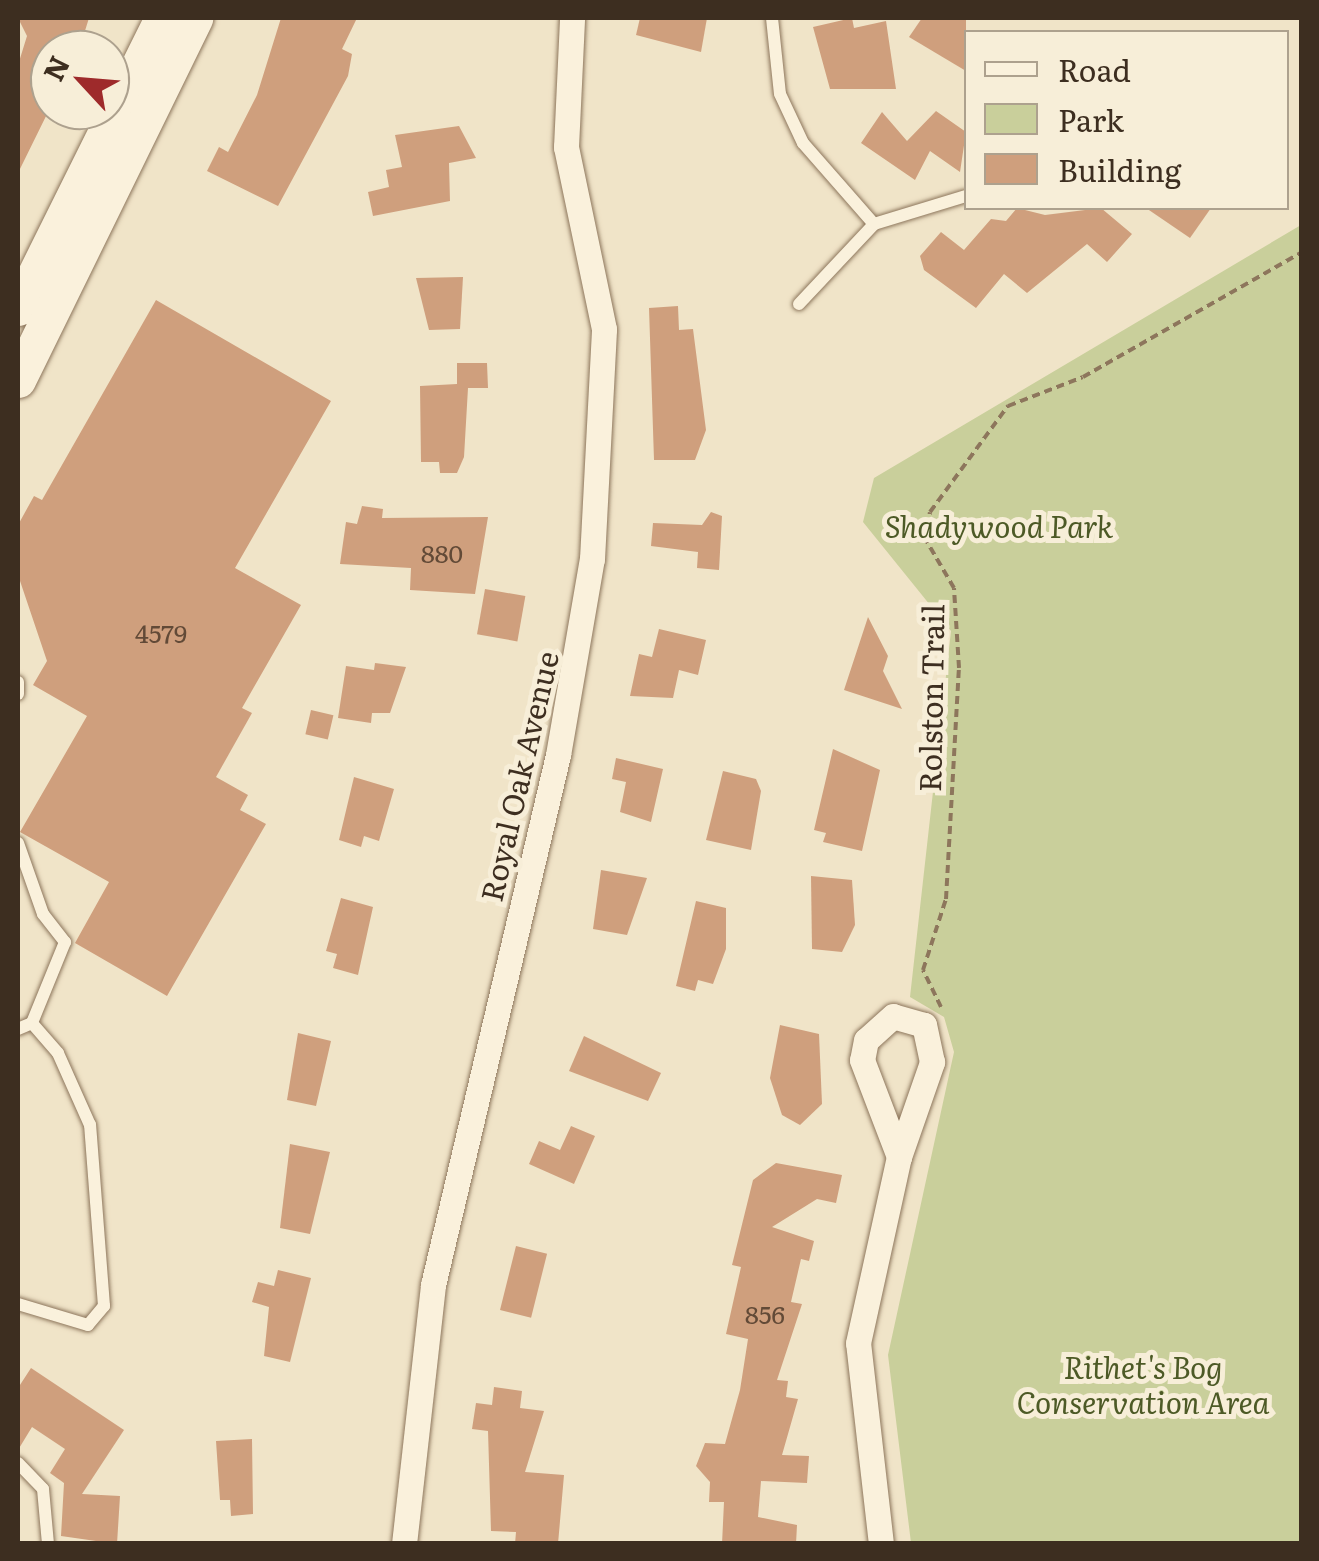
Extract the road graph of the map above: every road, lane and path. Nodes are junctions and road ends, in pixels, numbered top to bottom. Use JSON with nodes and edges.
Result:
{"nodes":[{"id":1,"x":162,"y":18,"type":"edge"},
{"id":2,"x":196,"y":18,"type":"edge"},
{"id":3,"x":572,"y":18,"type":"edge"},
{"id":4,"x":772,"y":18,"type":"edge"},
{"id":5,"x":964,"y":197,"type":"edge"},
{"id":6,"x":874,"y":224,"type":"junction"},
{"id":7,"x":1302,"y":252,"type":"edge"},
{"id":8,"x":799,"y":304,"type":"dead end"},
{"id":9,"x":18,"y":308,"type":"edge"},
{"id":10,"x":18,"y":380,"type":"edge"},
{"id":11,"x":18,"y":682,"type":"edge"},
{"id":12,"x":18,"y":694,"type":"edge"},
{"id":13,"x":18,"y":843,"type":"edge"},
{"id":14,"x":32,"y":1023,"type":"junction"},
{"id":15,"x":18,"y":1029,"type":"edge"},
{"id":16,"x":931,"y":1039,"type":"junction"},
{"id":17,"x":899,"y":1157,"type":"junction"},
{"id":18,"x":18,"y":1304,"type":"edge"},
{"id":19,"x":18,"y":1463,"type":"edge"},
{"id":20,"x":48,"y":1544,"type":"edge"},
{"id":21,"x":404,"y":1544,"type":"edge"},
{"id":22,"x":881,"y":1544,"type":"edge"}],
"edges":[{"from":1,"to":9,"type":"main road"},
{"from":2,"to":10,"type":"main road"},
{"from":3,"to":21,"type":"street","name":"Royal Oak Avenue"},
{"from":4,"to":6,"type":"lane"},
{"from":5,"to":6,"type":"lane"},
{"from":6,"to":8,"type":"lane"},
{"from":7,"to":16,"type":"path","name":"Rolston Trail"},
{"from":11,"to":12,"type":"lane"},
{"from":13,"to":14,"type":"lane"},
{"from":14,"to":15,"type":"lane"},
{"from":14,"to":18,"type":"lane"},
{"from":16,"to":17,"type":"street"},
{"from":16,"to":17,"type":"street"},
{"from":17,"to":22,"type":"street"},
{"from":19,"to":20,"type":"lane"}]}
